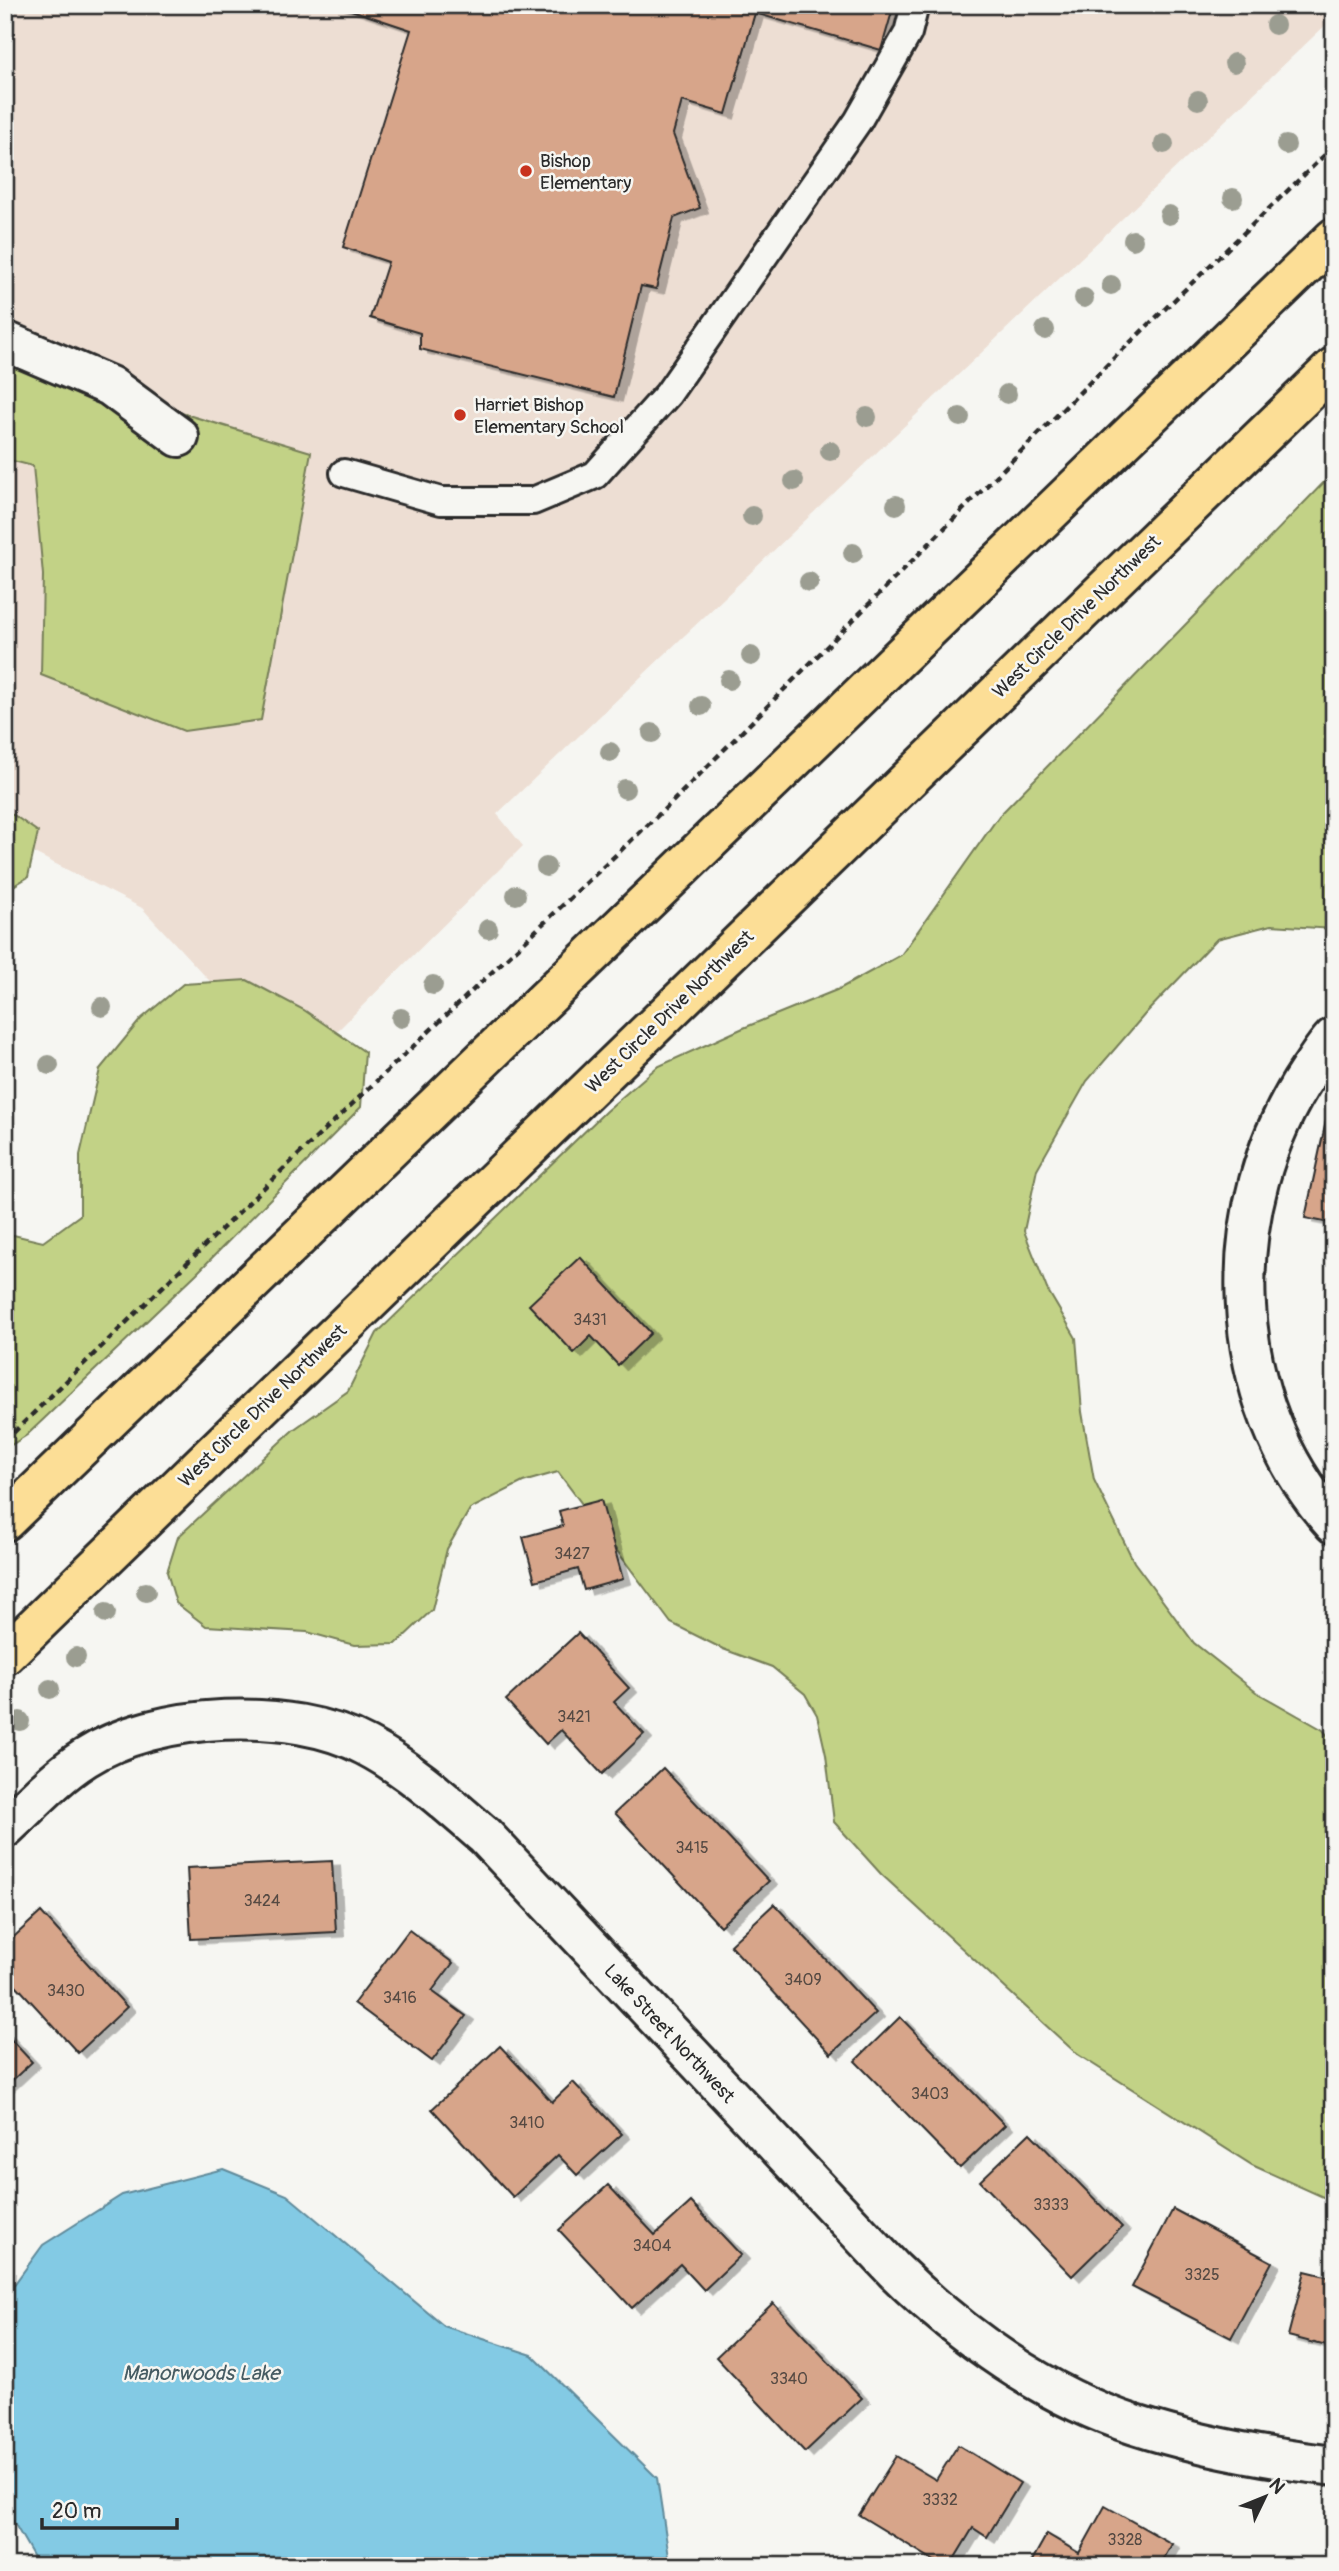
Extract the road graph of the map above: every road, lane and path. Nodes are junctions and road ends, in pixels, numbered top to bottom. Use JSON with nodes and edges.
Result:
{"nodes":[{"id":1,"x":915,"y":5,"type":"edge"},
{"id":2,"x":1334,"y":146,"type":"edge"},
{"id":3,"x":1334,"y":238,"type":"edge"},
{"id":4,"x":5,"y":341,"type":"edge"},
{"id":5,"x":1334,"y":367,"type":"edge"},
{"id":6,"x":178,"y":437,"type":"dead end"},
{"id":7,"x":344,"y":473,"type":"dead end"},
{"id":8,"x":1334,"y":1037,"type":"edge"},
{"id":9,"x":5,"y":1441,"type":"edge"},
{"id":10,"x":5,"y":1521,"type":"edge"},
{"id":11,"x":1334,"y":1524,"type":"edge"},
{"id":12,"x":5,"y":1655,"type":"edge"},
{"id":13,"x":5,"y":1828,"type":"edge"},
{"id":14,"x":1334,"y":2466,"type":"edge"}],
"edges":[{"from":1,"to":7,"type":"lane"},
{"from":2,"to":9,"type":"path"},
{"from":3,"to":10,"type":"main road"},
{"from":4,"to":6,"type":"street"},
{"from":5,"to":12,"type":"main road","name":"West Circle Drive Northwest"},
{"from":8,"to":11,"type":"street"},
{"from":13,"to":14,"type":"street","name":"Lake Street Northwest"}]}
